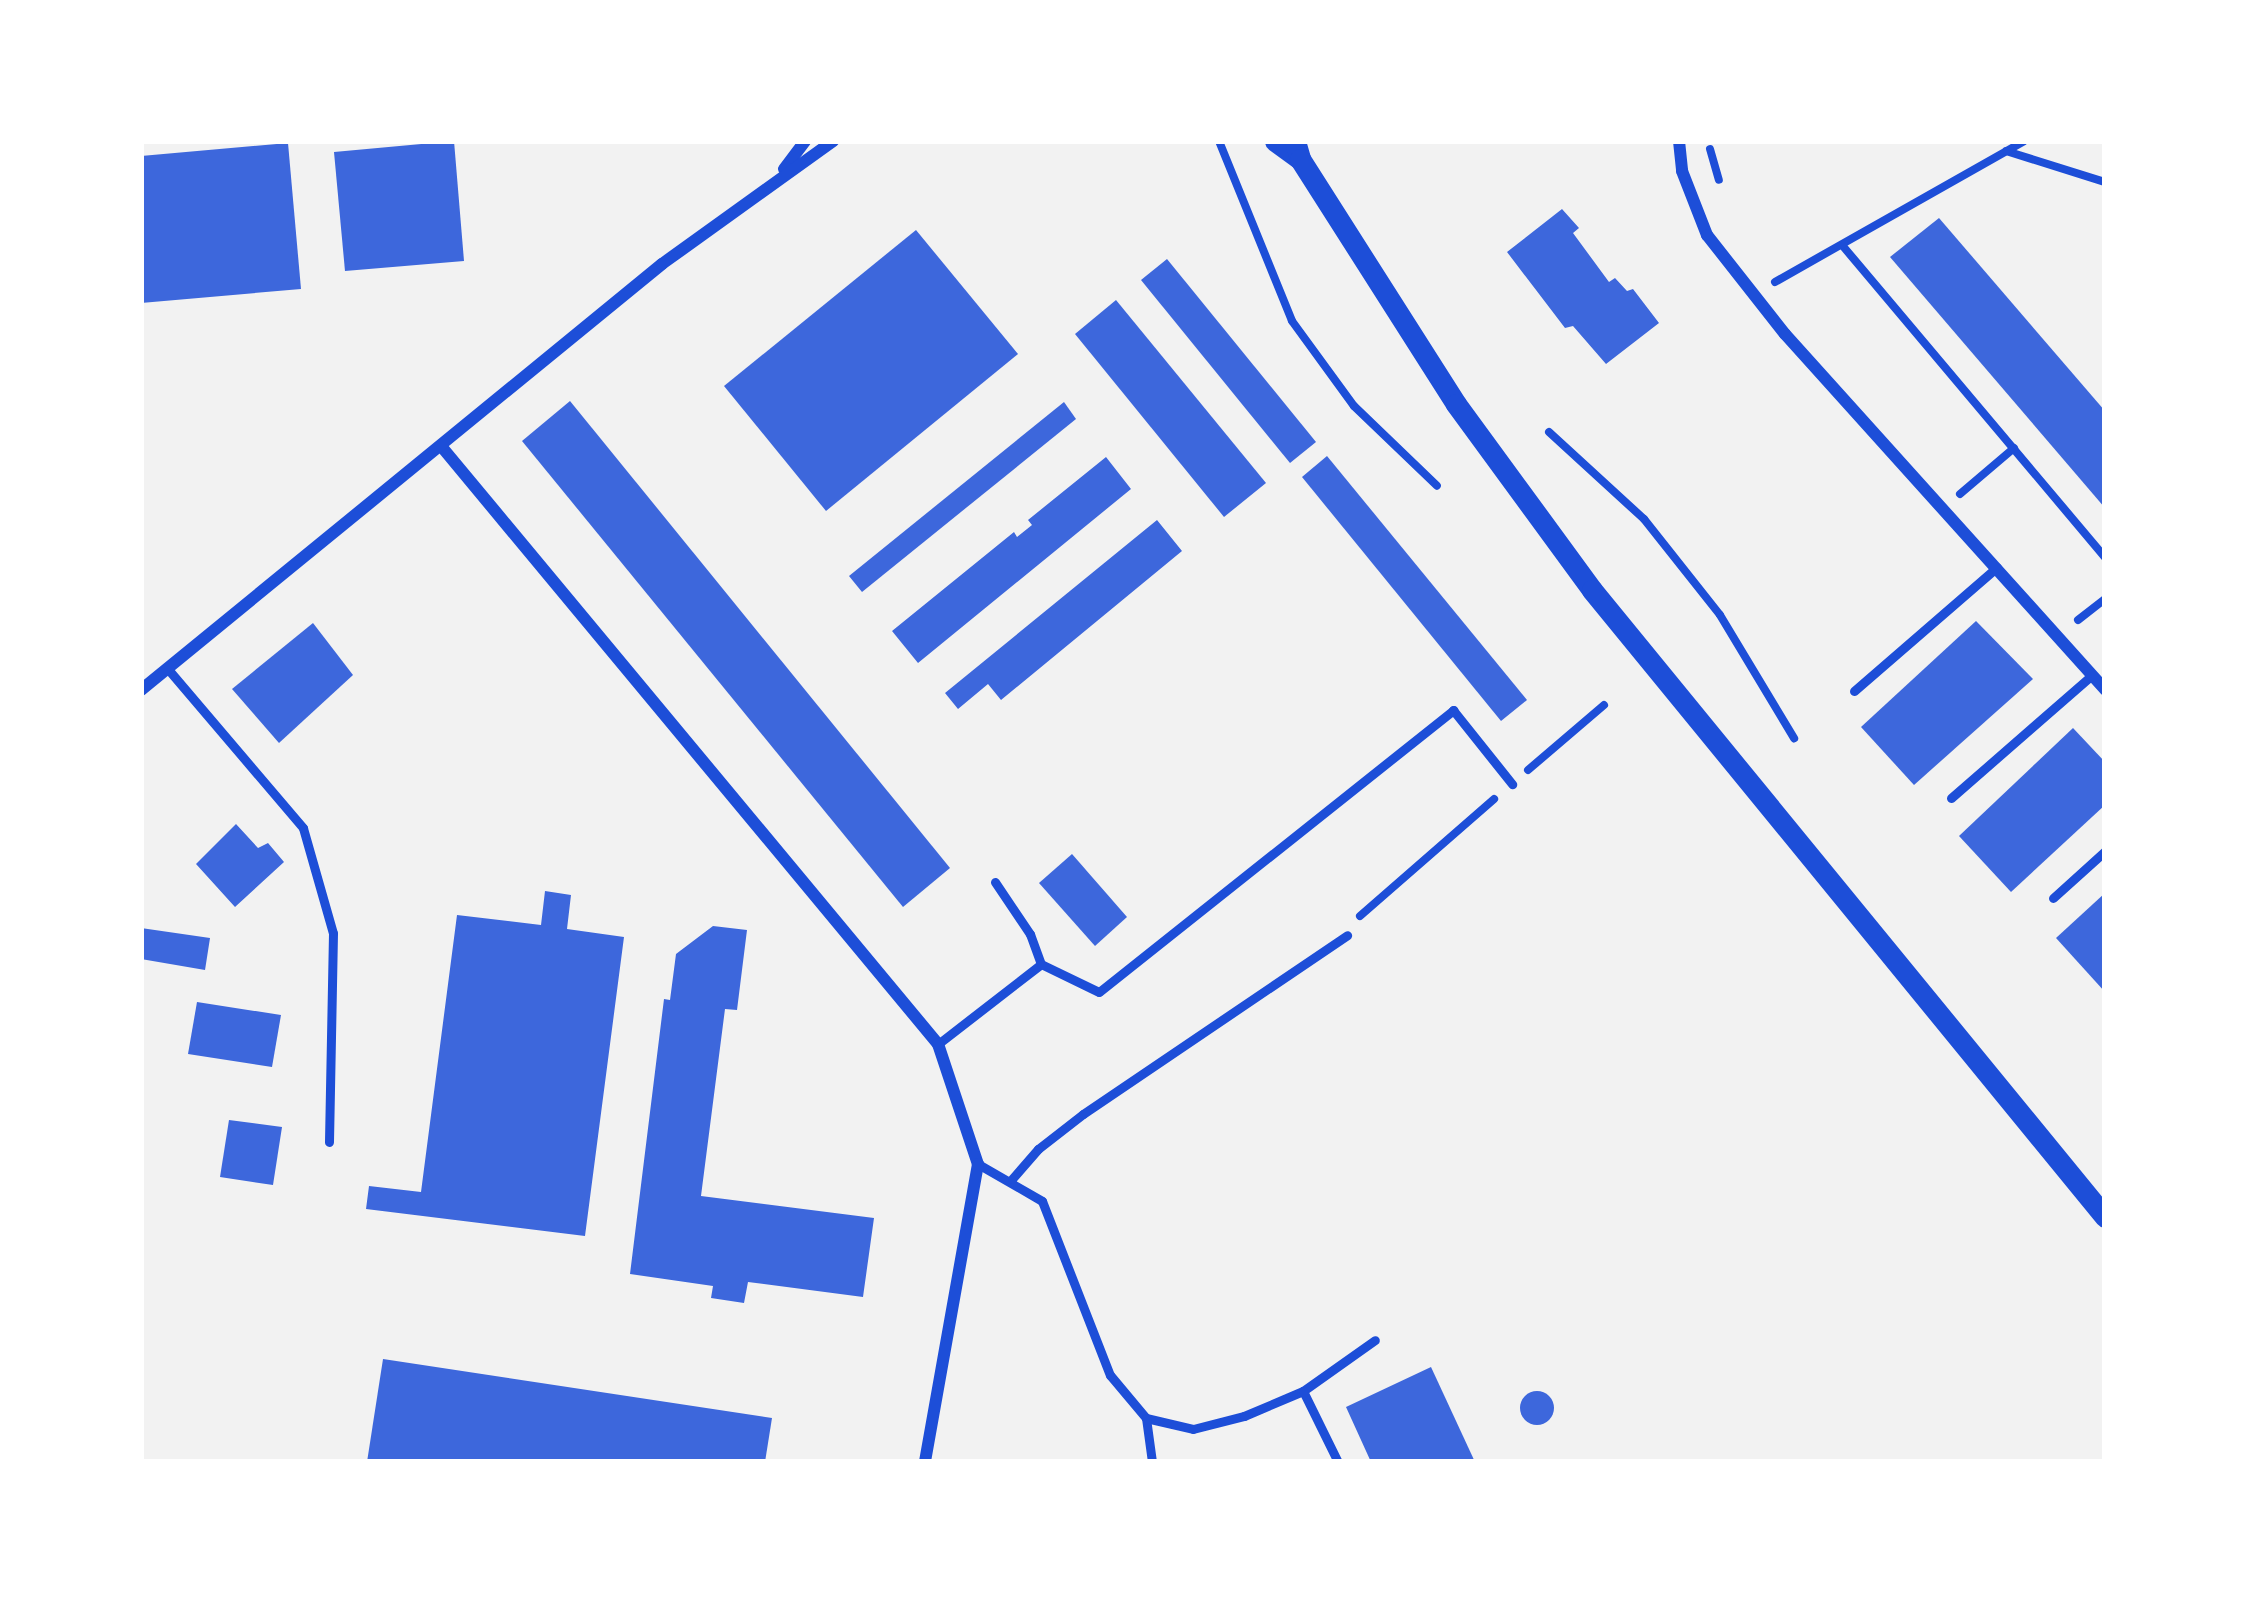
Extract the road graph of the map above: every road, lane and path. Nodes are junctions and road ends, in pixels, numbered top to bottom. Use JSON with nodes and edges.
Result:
{"nodes":[{"id":1,"x":805,"y":141,"type":"edge"},
{"id":2,"x":833,"y":141,"type":"edge"},
{"id":3,"x":1219,"y":141,"type":"edge"},
{"id":4,"x":1275,"y":141,"type":"edge"},
{"id":5,"x":1679,"y":141,"type":"edge"},
{"id":6,"x":1708,"y":141,"type":"edge"},
{"id":7,"x":2024,"y":141,"type":"edge"},
{"id":8,"x":1298,"y":150,"type":"edge"},
{"id":9,"x":2006,"y":151,"type":"junction"},
{"id":10,"x":775,"y":179,"type":"junction"},
{"id":11,"x":2105,"y":182,"type":"edge"},
{"id":12,"x":1725,"y":198,"type":"dead end"},
{"id":13,"x":1841,"y":245,"type":"junction"},
{"id":14,"x":1762,"y":265,"type":"dead end"},
{"id":15,"x":1549,"y":432,"type":"dead end"},
{"id":16,"x":441,"y":446,"type":"junction"},
{"id":17,"x":2014,"y":448,"type":"junction"},
{"id":18,"x":1437,"y":486,"type":"dead end"},
{"id":19,"x":1945,"y":506,"type":"junction"},
{"id":20,"x":2105,"y":557,"type":"edge"},
{"id":21,"x":1997,"y":567,"type":"junction"},
{"id":22,"x":167,"y":668,"type":"junction"},
{"id":23,"x":2092,"y":675,"type":"junction"},
{"id":24,"x":141,"y":690,"type":"edge"},
{"id":25,"x":2105,"y":690,"type":"edge"},
{"id":26,"x":1854,"y":691,"type":"dead end"},
{"id":27,"x":1604,"y":705,"type":"dead end"},
{"id":28,"x":1794,"y":738,"type":"dead end"},
{"id":29,"x":1512,"y":784,"type":"junction"},
{"id":30,"x":1952,"y":798,"type":"dead end"},
{"id":31,"x":2105,"y":850,"type":"edge"},
{"id":32,"x":995,"y":882,"type":"dead end"},
{"id":33,"x":2053,"y":898,"type":"dead end"},
{"id":34,"x":1347,"y":935,"type":"joint"},
{"id":35,"x":1041,"y":964,"type":"junction"},
{"id":36,"x":938,"y":1044,"type":"junction"},
{"id":37,"x":329,"y":1142,"type":"dead end"},
{"id":38,"x":978,"y":1164,"type":"junction"},
{"id":39,"x":1012,"y":1179,"type":"junction"},
{"id":40,"x":2105,"y":1217,"type":"edge"},
{"id":41,"x":1375,"y":1340,"type":"dead end"},
{"id":42,"x":1303,"y":1391,"type":"junction"},
{"id":43,"x":1146,"y":1418,"type":"junction"},
{"id":44,"x":925,"y":1462,"type":"edge"},
{"id":45,"x":1152,"y":1462,"type":"edge"},
{"id":46,"x":1338,"y":1462,"type":"edge"}],
"edges":[{"from":1,"to":10,"type":"street"},
{"from":2,"to":10,"type":"street"},
{"from":3,"to":18,"type":"path"},
{"from":4,"to":8,"type":"street"},
{"from":5,"to":19,"type":"street"},
{"from":6,"to":12,"type":"path"},
{"from":7,"to":9,"type":"path"},
{"from":8,"to":40,"type":"street"},
{"from":9,"to":11,"type":"path"},
{"from":9,"to":13,"type":"path"},
{"from":10,"to":16,"type":"street"},
{"from":13,"to":14,"type":"path"},
{"from":13,"to":17,"type":"path"},
{"from":15,"to":28,"type":"path"},
{"from":16,"to":22,"type":"street"},
{"from":16,"to":36,"type":"street"},
{"from":17,"to":19,"type":"path"},
{"from":17,"to":20,"type":"path"},
{"from":19,"to":21,"type":"street"},
{"from":21,"to":23,"type":"street"},
{"from":21,"to":26,"type":"lane"},
{"from":22,"to":24,"type":"street"},
{"from":22,"to":37,"type":"lane"},
{"from":23,"to":25,"type":"street"},
{"from":23,"to":30,"type":"lane"},
{"from":27,"to":29,"type":"path"},
{"from":29,"to":34,"type":"path"},
{"from":29,"to":35,"type":"lane"},
{"from":31,"to":33,"type":"lane"},
{"from":32,"to":35,"type":"lane"},
{"from":34,"to":39,"type":"lane"},
{"from":35,"to":36,"type":"lane"},
{"from":36,"to":38,"type":"street"},
{"from":38,"to":39,"type":"lane"},
{"from":38,"to":44,"type":"street"},
{"from":39,"to":43,"type":"lane"},
{"from":41,"to":42,"type":"lane"},
{"from":42,"to":43,"type":"lane"},
{"from":42,"to":46,"type":"lane"},
{"from":43,"to":45,"type":"lane"}]}
